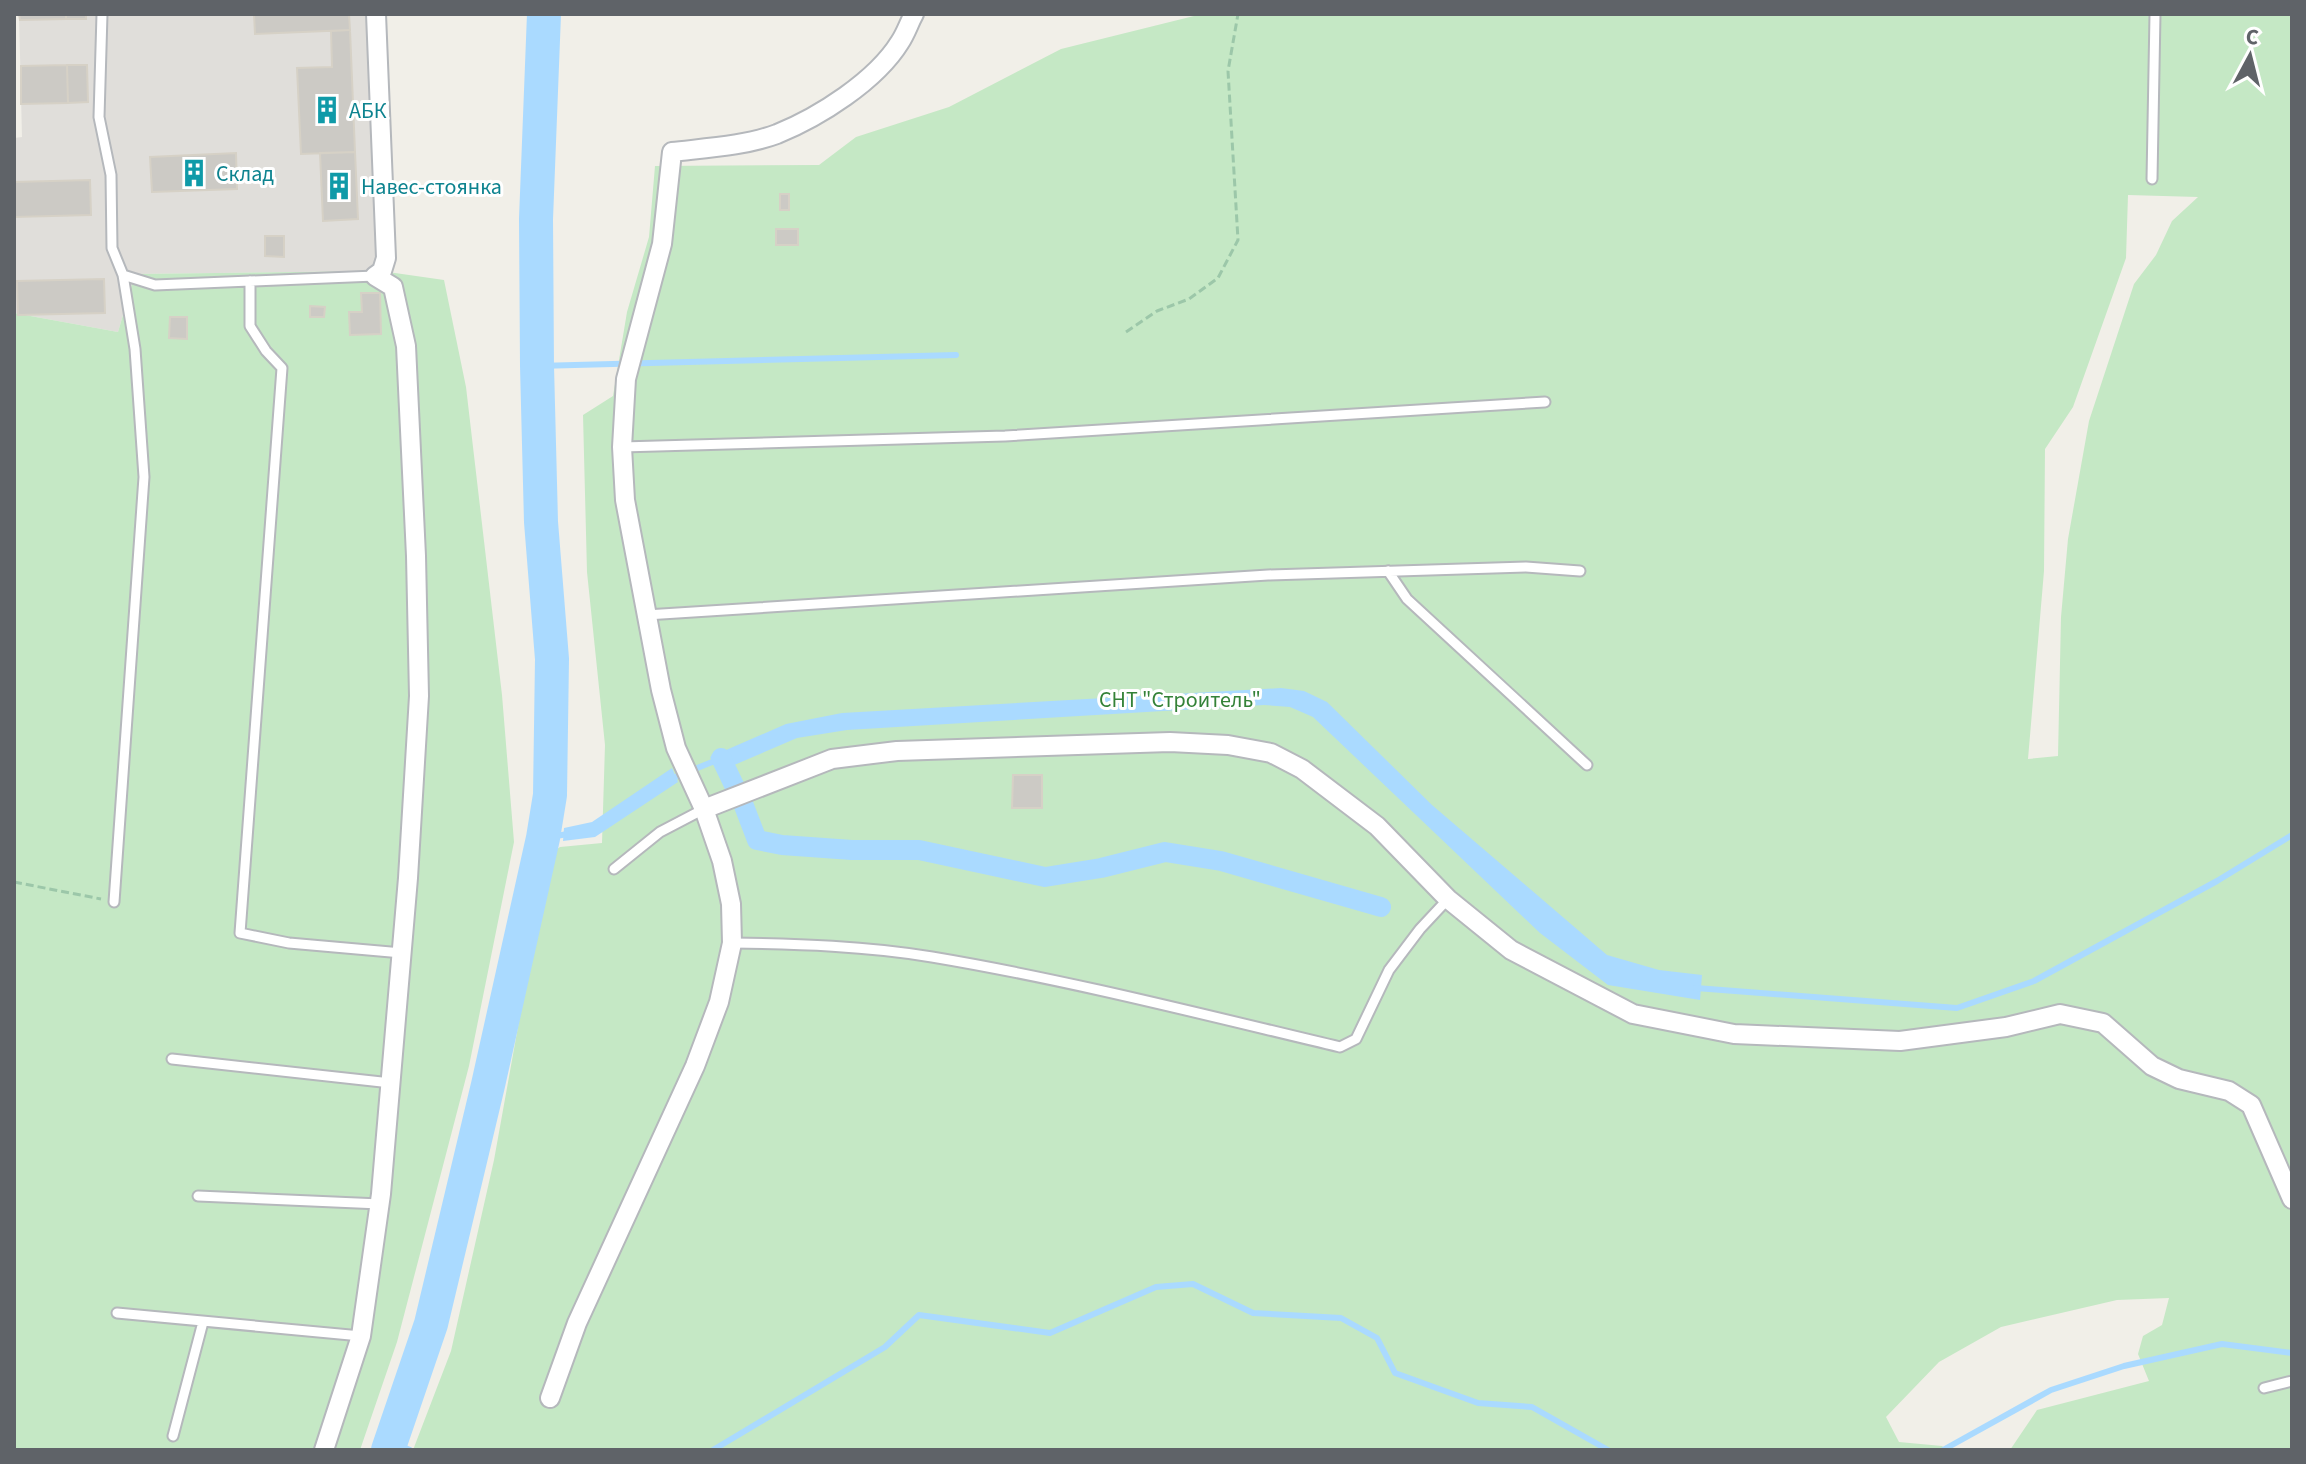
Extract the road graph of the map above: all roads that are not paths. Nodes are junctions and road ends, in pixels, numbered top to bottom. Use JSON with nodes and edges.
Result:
{"nodes":[{"id":1,"x":102,"y":14,"type":"edge"},
{"id":2,"x":376,"y":14,"type":"edge"},
{"id":3,"x":914,"y":14,"type":"edge"},
{"id":4,"x":2155,"y":14,"type":"edge"},
{"id":5,"x":2152,"y":179,"type":"dead end"},
{"id":6,"x":123,"y":275,"type":"junction"},
{"id":7,"x":375,"y":276,"type":"junction"},
{"id":8,"x":250,"y":281,"type":"junction"},
{"id":9,"x":1545,"y":402,"type":"dead end"},
{"id":10,"x":622,"y":447,"type":"junction"},
{"id":11,"x":1388,"y":571,"type":"junction"},
{"id":12,"x":1580,"y":571,"type":"dead end"},
{"id":13,"x":646,"y":615,"type":"junction"},
{"id":14,"x":1587,"y":765,"type":"dead end"},
{"id":15,"x":704,"y":809,"type":"junction"},
{"id":16,"x":614,"y":869,"type":"dead end"},
{"id":17,"x":1448,"y":899,"type":"junction"},
{"id":18,"x":114,"y":902,"type":"road end"},
{"id":19,"x":732,"y":943,"type":"junction"},
{"id":20,"x":402,"y":953,"type":"junction"},
{"id":21,"x":172,"y":1059,"type":"dead end"},
{"id":22,"x":391,"y":1083,"type":"junction"},
{"id":23,"x":198,"y":1196,"type":"dead end"},
{"id":24,"x":2292,"y":1199,"type":"edge"},
{"id":25,"x":380,"y":1204,"type":"junction"},
{"id":26,"x":117,"y":1313,"type":"dead end"},
{"id":27,"x":203,"y":1322,"type":"junction"},
{"id":28,"x":361,"y":1336,"type":"junction"},
{"id":29,"x":2292,"y":1381,"type":"edge"},
{"id":30,"x":2264,"y":1388,"type":"dead end"},
{"id":31,"x":550,"y":1398,"type":"dead end"},
{"id":32,"x":173,"y":1436,"type":"dead end"},
{"id":33,"x":324,"y":1450,"type":"edge"}],
"edges":[{"from":1,"to":6,"type":"lane"},
{"from":2,"to":7,"type":"street"},
{"from":3,"to":10,"type":"street"},
{"from":4,"to":5,"type":"lane"},
{"from":6,"to":8,"type":"lane"},
{"from":6,"to":18,"type":"lane"},
{"from":7,"to":8,"type":"lane"},
{"from":7,"to":20,"type":"street"},
{"from":8,"to":20,"type":"lane"},
{"from":9,"to":10,"type":"lane"},
{"from":10,"to":13,"type":"street"},
{"from":11,"to":12,"type":"lane"},
{"from":11,"to":13,"type":"lane"},
{"from":11,"to":14,"type":"lane"},
{"from":13,"to":15,"type":"street"},
{"from":15,"to":16,"type":"lane"},
{"from":15,"to":17,"type":"street"},
{"from":15,"to":19,"type":"street"},
{"from":17,"to":19,"type":"lane"},
{"from":17,"to":24,"type":"street"},
{"from":19,"to":31,"type":"street"},
{"from":20,"to":22,"type":"street"},
{"from":21,"to":22,"type":"lane"},
{"from":22,"to":25,"type":"street"},
{"from":23,"to":25,"type":"lane"},
{"from":25,"to":28,"type":"street"},
{"from":26,"to":27,"type":"lane"},
{"from":27,"to":28,"type":"lane"},
{"from":27,"to":32,"type":"lane"},
{"from":28,"to":33,"type":"street"},
{"from":29,"to":30,"type":"lane"}]}
